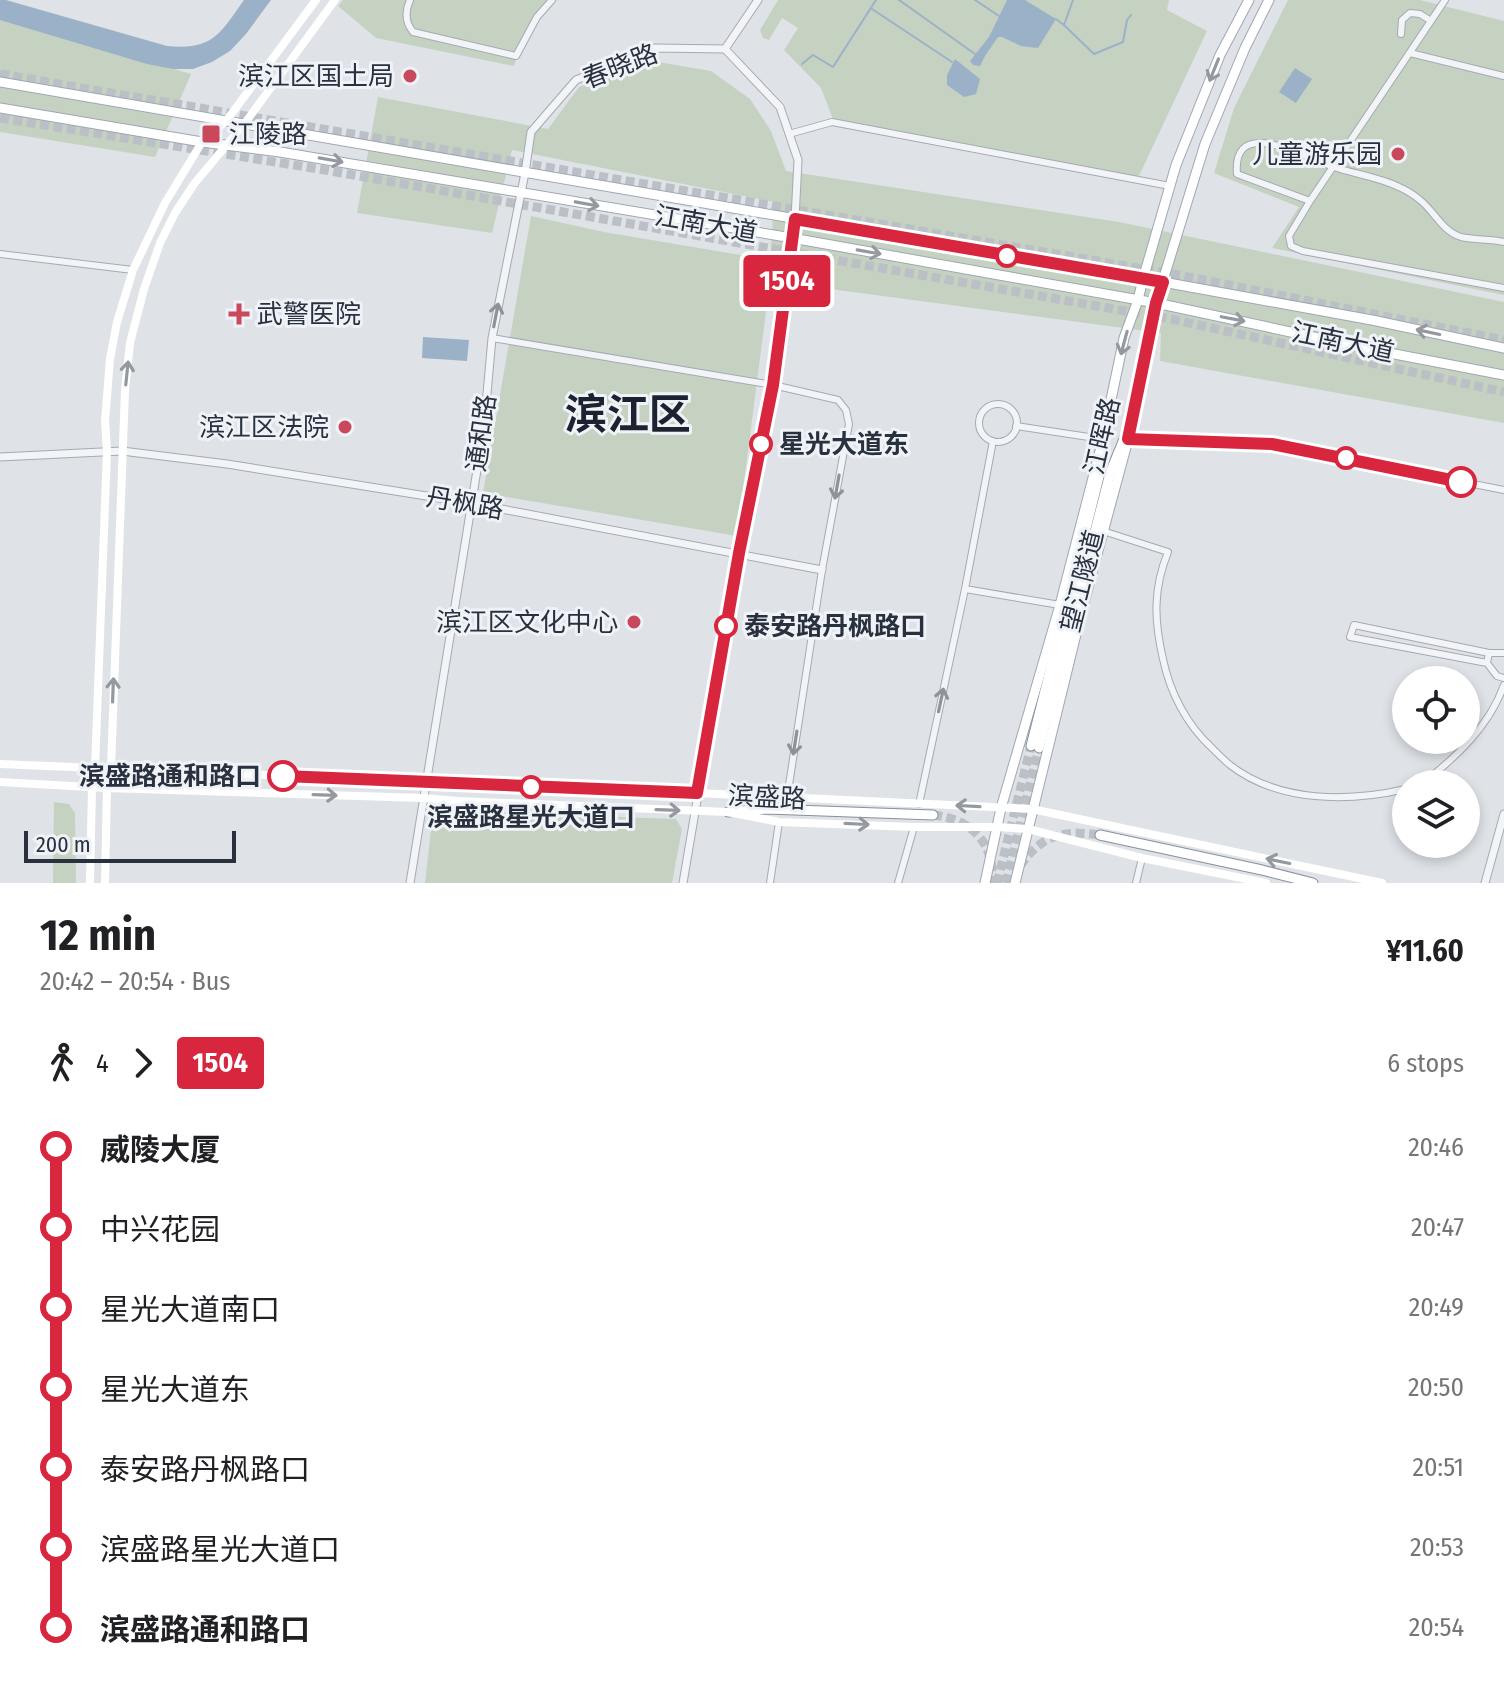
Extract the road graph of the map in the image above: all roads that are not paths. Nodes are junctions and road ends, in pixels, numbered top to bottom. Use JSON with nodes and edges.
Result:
{"nodes":[{"id":1,"x":316,"y":0,"type":"edge"},
{"id":2,"x":335,"y":0,"type":"edge"},
{"id":3,"x":410,"y":0,"type":"edge"},
{"id":4,"x":552,"y":0,"type":"edge"},
{"id":5,"x":758,"y":0,"type":"edge"},
{"id":6,"x":1249,"y":0,"type":"edge"},
{"id":7,"x":1269,"y":0,"type":"edge"},
{"id":8,"x":1445,"y":0,"type":"edge"},
{"id":9,"x":1431,"y":21,"type":"junction"},
{"id":10,"x":1401,"y":34,"type":"dead end"},
{"id":11,"x":725,"y":49,"type":"junction"},
{"id":12,"x":1410,"y":53,"type":"junction"},
{"id":13,"x":1504,"y":76,"type":"edge"},
{"id":14,"x":0,"y":82,"type":"edge"},
{"id":15,"x":0,"y":108,"type":"edge"},
{"id":16,"x":227,"y":120,"type":"junction"},
{"id":17,"x":245,"y":123,"type":"junction"},
{"id":18,"x":789,"y":134,"type":"junction"},
{"id":19,"x":202,"y":142,"type":"junction"},
{"id":20,"x":226,"y":144,"type":"junction"},
{"id":21,"x":1334,"y":167,"type":"junction"},
{"id":22,"x":525,"y":173,"type":"junction"},
{"id":23,"x":1170,"y":186,"type":"junction"},
{"id":24,"x":520,"y":192,"type":"junction"},
{"id":25,"x":1310,"y":201,"type":"junction"},
{"id":26,"x":795,"y":219,"type":"junction"},
{"id":27,"x":792,"y":238,"type":"junction"},
{"id":28,"x":1504,"y":242,"type":"edge"},
{"id":29,"x":0,"y":254,"type":"edge"},
{"id":30,"x":133,"y":270,"type":"junction"},
{"id":31,"x":1143,"y":279,"type":"junction"},
{"id":32,"x":1163,"y":282,"type":"junction"},
{"id":33,"x":1504,"y":288,"type":"edge"},
{"id":34,"x":1138,"y":300,"type":"junction"},
{"id":35,"x":1156,"y":303,"type":"junction"},
{"id":36,"x":492,"y":338,"type":"junction"},
{"id":37,"x":1504,"y":348,"type":"edge"},
{"id":38,"x":1504,"y":375,"type":"edge"},
{"id":39,"x":773,"y":385,"type":"junction"},
{"id":40,"x":1133,"y":417,"type":"junction"},
{"id":41,"x":1016,"y":426,"type":"junction"},
{"id":42,"x":1128,"y":439,"type":"junction"},
{"id":43,"x":993,"y":441,"type":"junction"},
{"id":44,"x":1102,"y":443,"type":"junction"},
{"id":45,"x":107,"y":451,"type":"junction"},
{"id":46,"x":122,"y":451,"type":"junction"},
{"id":47,"x":0,"y":457,"type":"edge"},
{"id":48,"x":1504,"y":490,"type":"edge"},
{"id":49,"x":470,"y":503,"type":"junction"},
{"id":50,"x":1103,"y":531,"type":"junction"},
{"id":51,"x":739,"y":553,"type":"junction"},
{"id":52,"x":822,"y":570,"type":"junction"},
{"id":53,"x":965,"y":589,"type":"junction"},
{"id":54,"x":1060,"y":605,"type":"junction"},
{"id":55,"x":1489,"y":653,"type":"junction"},
{"id":56,"x":1504,"y":653,"type":"edge"},
{"id":57,"x":1487,"y":663,"type":"junction"},
{"id":58,"x":1504,"y":678,"type":"edge"},
{"id":59,"x":1504,"y":685,"type":"edge"},
{"id":60,"x":0,"y":764,"type":"edge"},
{"id":61,"x":111,"y":768,"type":"junction"},
{"id":62,"x":95,"y":769,"type":"junction"},
{"id":63,"x":1440,"y":770,"type":"edge"},
{"id":64,"x":0,"y":782,"type":"edge"},
{"id":65,"x":425,"y":783,"type":"junction"},
{"id":66,"x":92,"y":788,"type":"junction"},
{"id":67,"x":107,"y":788,"type":"junction"},
{"id":68,"x":1392,"y":792,"type":"edge"},
{"id":69,"x":697,"y":793,"type":"junction"},
{"id":70,"x":423,"y":798,"type":"junction"},
{"id":71,"x":787,"y":798,"type":"junction"},
{"id":72,"x":919,"y":804,"type":"junction"},
{"id":73,"x":1001,"y":808,"type":"junction"},
{"id":74,"x":1032,"y":809,"type":"junction"},
{"id":75,"x":696,"y":811,"type":"junction"},
{"id":76,"x":728,"y":812,"type":"junction"},
{"id":77,"x":1504,"y":814,"type":"edge"},
{"id":78,"x":933,"y":815,"type":"tunnel mouth"},
{"id":79,"x":779,"y":822,"type":"junction"},
{"id":80,"x":914,"y":827,"type":"junction"},
{"id":81,"x":997,"y":827,"type":"junction"},
{"id":82,"x":1028,"y":829,"type":"junction"},
{"id":83,"x":1100,"y":835,"type":"tunnel mouth"},
{"id":84,"x":1142,"y":858,"type":"junction"},
{"id":85,"x":1259,"y":882,"type":"edge"},
{"id":86,"x":90,"y":883,"type":"edge"},
{"id":87,"x":105,"y":883,"type":"edge"},
{"id":88,"x":410,"y":883,"type":"edge"},
{"id":89,"x":683,"y":883,"type":"edge"},
{"id":90,"x":770,"y":883,"type":"edge"},
{"id":91,"x":898,"y":883,"type":"edge"},
{"id":92,"x":985,"y":883,"type":"edge"},
{"id":93,"x":1015,"y":883,"type":"edge"},
{"id":94,"x":1136,"y":883,"type":"edge"},
{"id":95,"x":1313,"y":883,"type":"edge"},
{"id":96,"x":1382,"y":883,"type":"edge"},
{"id":97,"x":1485,"y":883,"type":"edge"}],
"edges":[{"from":1,"to":16,"type":"main road"},
{"from":2,"to":17,"type":"main road"},
{"from":3,"to":4,"type":"street"},
{"from":5,"to":11,"type":"street"},
{"from":6,"to":23,"type":"main road","name":"江晖路","one_way":true},
{"from":7,"to":32,"type":"main road","name":"江晖路"},
{"from":8,"to":9,"type":"street"},
{"from":9,"to":10,"type":"street"},
{"from":9,"to":12,"type":"street"},
{"from":11,"to":18,"type":"street"},
{"from":11,"to":22,"type":"street","name":"春晓路"},
{"from":12,"to":13,"type":"street"},
{"from":12,"to":21,"type":"street"},
{"from":14,"to":16,"type":"main road","name":"江南大道"},
{"from":15,"to":19,"type":"main road","name":"江南大道"},
{"from":16,"to":17,"type":"main road","name":"江南大道"},
{"from":16,"to":19,"type":"main road"},
{"from":17,"to":20,"type":"main road"},
{"from":17,"to":22,"type":"main road","name":"江南大道"},
{"from":18,"to":23,"type":"street"},
{"from":18,"to":26,"type":"street"},
{"from":19,"to":20,"type":"main road","name":"江南大道"},
{"from":19,"to":30,"type":"main road"},
{"from":20,"to":24,"type":"main road","name":"江南大道","one_way":true},
{"from":46,"to":20,"type":"main road","one_way":true},
{"from":21,"to":25,"type":"street"},
{"from":21,"to":25,"type":"street"},
{"from":21,"to":28,"type":"street"},
{"from":22,"to":24,"type":"street","name":"通和路"},
{"from":22,"to":26,"type":"main road","name":"江南大道"},
{"from":23,"to":31,"type":"main road","name":"江晖路"},
{"from":24,"to":27,"type":"main road","name":"江南大道","one_way":true},
{"from":36,"to":24,"type":"street","name":"通和路","one_way":true},
{"from":25,"to":33,"type":"street"},
{"from":26,"to":27,"type":"street"},
{"from":26,"to":31,"type":"main road","name":"江南大道"},
{"from":27,"to":34,"type":"main road","name":"江南大道","one_way":true},
{"from":27,"to":39,"type":"street"},
{"from":29,"to":30,"type":"street"},
{"from":30,"to":45,"type":"main road"},
{"from":31,"to":32,"type":"main road","name":"江南大道"},
{"from":31,"to":34,"type":"main road","name":"江晖路"},
{"from":32,"to":35,"type":"main road","name":"江晖路"},
{"from":37,"to":32,"type":"main road","name":"江南大道","one_way":true},
{"from":34,"to":35,"type":"main road","name":"江南大道"},
{"from":34,"to":44,"type":"main road","name":"江晖路","one_way":true},
{"from":35,"to":38,"type":"main road","name":"江南大道","one_way":true},
{"from":35,"to":40,"type":"main road","name":"江晖路"},
{"from":36,"to":39,"type":"street"},
{"from":36,"to":49,"type":"street","name":"通和路"},
{"from":39,"to":51,"type":"street"},
{"from":39,"to":52,"type":"street","one_way":true},
{"from":40,"to":42,"type":"main road","name":"江晖路"},
{"from":40,"to":44,"type":"main road","name":"望江隧道"},
{"from":41,"to":43,"type":"street"},
{"from":41,"to":43,"type":"street"},
{"from":41,"to":44,"type":"street"},
{"from":42,"to":48,"type":"street"},
{"from":42,"to":50,"type":"main road","name":"江晖路"},
{"from":43,"to":53,"type":"street"},
{"from":44,"to":54,"type":"main road","name":"江晖路"},
{"from":45,"to":46,"type":"street","name":"丹枫路"},
{"from":45,"to":47,"type":"street","name":"丹枫路"},
{"from":45,"to":62,"type":"main road"},
{"from":46,"to":49,"type":"street","name":"丹枫路"},
{"from":61,"to":46,"type":"main road","one_way":true},
{"from":49,"to":51,"type":"street","name":"丹枫路"},
{"from":49,"to":65,"type":"street","name":"通和路"},
{"from":50,"to":68,"type":"street"},
{"from":50,"to":74,"type":"main road","name":"江晖路"},
{"from":51,"to":52,"type":"street","name":"丹枫路"},
{"from":51,"to":69,"type":"street"},
{"from":52,"to":71,"type":"street","one_way":true},
{"from":53,"to":54,"type":"street"},
{"from":72,"to":53,"type":"street","one_way":true},
{"from":54,"to":73,"type":"main road","name":"江晖路"},
{"from":55,"to":56,"type":"street"},
{"from":55,"to":57,"type":"street"},
{"from":55,"to":57,"type":"street"},
{"from":57,"to":58,"type":"street"},
{"from":59,"to":63,"type":"street"},
{"from":60,"to":62,"type":"main road","name":"滨盛路"},
{"from":61,"to":62,"type":"main road","name":"滨盛路"},
{"from":61,"to":65,"type":"main road","name":"滨盛路"},
{"from":61,"to":67,"type":"main road"},
{"from":62,"to":66,"type":"main road"},
{"from":64,"to":66,"type":"main road","name":"滨盛路"},
{"from":65,"to":69,"type":"main road","name":"滨盛路"},
{"from":65,"to":70,"type":"street","name":"通和路"},
{"from":66,"to":67,"type":"main road","name":"滨盛路"},
{"from":66,"to":86,"type":"main road"},
{"from":67,"to":70,"type":"main road","name":"滨盛路","one_way":true},
{"from":67,"to":87,"type":"main road"},
{"from":69,"to":71,"type":"main road","name":"滨盛路"},
{"from":69,"to":75,"type":"street"},
{"from":70,"to":75,"type":"main road","name":"滨盛路","one_way":true},
{"from":70,"to":88,"type":"street","name":"通和路"},
{"from":71,"to":72,"type":"main road","name":"滨盛路"},
{"from":73,"to":72,"type":"main road","name":"滨盛路","one_way":true},
{"from":73,"to":74,"type":"main road","name":"滨盛路"},
{"from":73,"to":81,"type":"main road","name":"江晖路"},
{"from":74,"to":82,"type":"main road","name":"江晖路"},
{"from":96,"to":74,"type":"main road","name":"滨盛路","one_way":true},
{"from":75,"to":76,"type":"main road","name":"滨盛路"},
{"from":75,"to":89,"type":"street"},
{"from":76,"to":78,"type":"main road"},
{"from":76,"to":79,"type":"main road","name":"滨盛路"},
{"from":77,"to":97,"type":"street"},
{"from":79,"to":80,"type":"main road","name":"滨盛路","one_way":true},
{"from":79,"to":90,"type":"street"},
{"from":80,"to":81,"type":"main road","name":"滨盛路"},
{"from":80,"to":91,"type":"street"},
{"from":81,"to":82,"type":"main road","name":"滨盛路"},
{"from":81,"to":92,"type":"main road","name":"江晖路"},
{"from":82,"to":84,"type":"main road","name":"滨盛路"},
{"from":82,"to":93,"type":"main road","name":"江晖路"},
{"from":83,"to":95,"type":"main road"},
{"from":84,"to":85,"type":"main road","name":"滨盛路"},
{"from":84,"to":94,"type":"street"}]}
